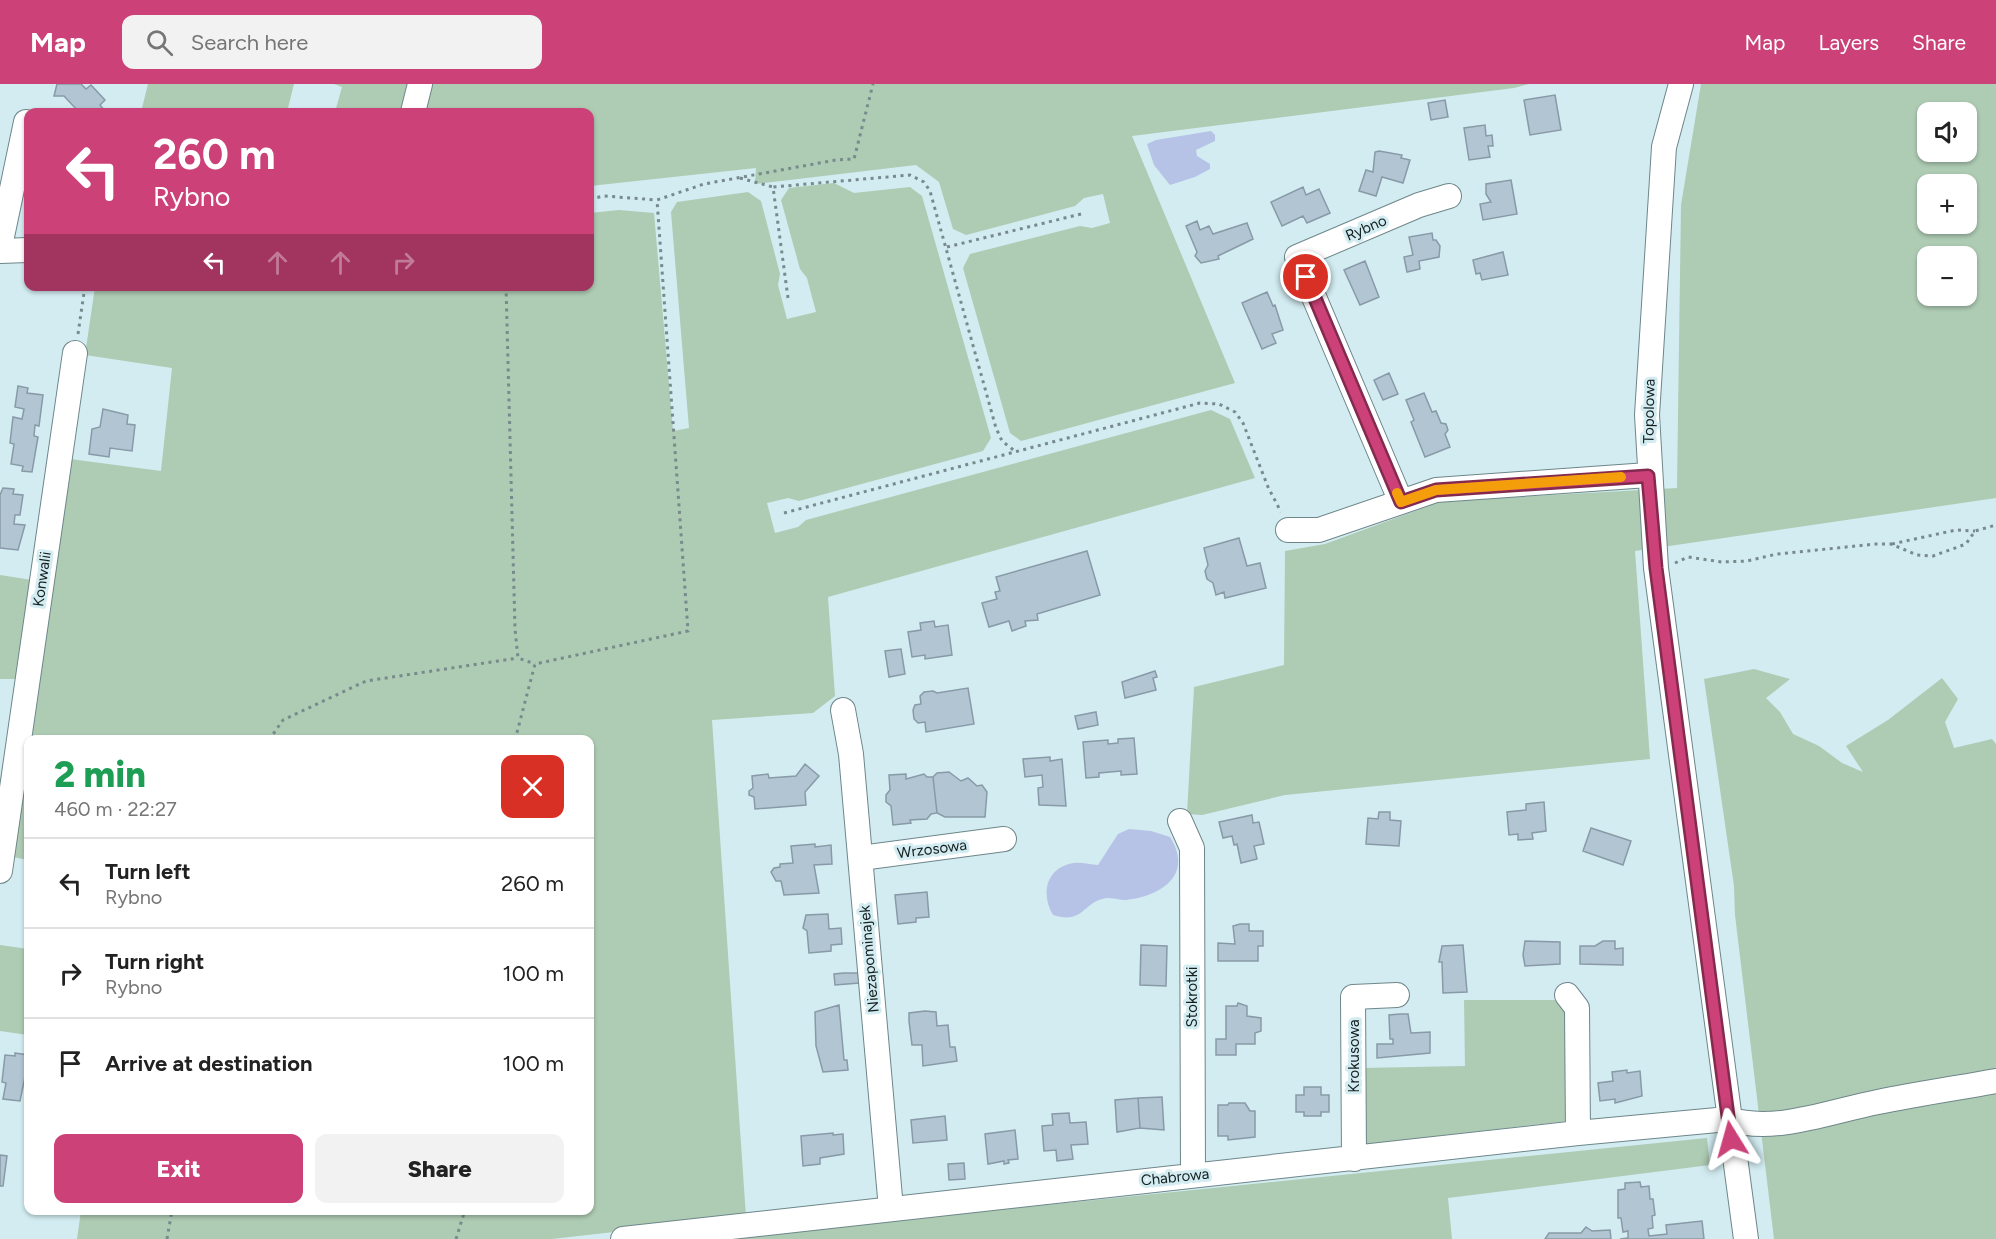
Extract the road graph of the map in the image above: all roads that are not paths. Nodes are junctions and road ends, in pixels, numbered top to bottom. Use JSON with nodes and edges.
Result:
{"nodes":[{"id":1,"x":420,"y":84,"type":"edge"},
{"id":2,"x":1681,"y":84,"type":"edge"},
{"id":3,"x":413,"y":108,"type":"edge"},
{"id":4,"x":24,"y":132,"type":"edge"},
{"id":5,"x":1449,"y":196,"type":"dead end"},
{"id":6,"x":0,"y":249,"type":"edge"},
{"id":7,"x":24,"y":250,"type":"edge"},
{"id":8,"x":75,"y":353,"type":"road end"},
{"id":9,"x":1648,"y":476,"type":"junction"},
{"id":10,"x":1401,"y":502,"type":"junction"},
{"id":11,"x":1287,"y":530,"type":"road end"},
{"id":12,"x":843,"y":710,"type":"dead end"},
{"id":13,"x":1180,"y":821,"type":"dead end"},
{"id":14,"x":1004,"y":839,"type":"dead end"},
{"id":15,"x":861,"y":858,"type":"junction"},
{"id":16,"x":0,"y":871,"type":"edge"},
{"id":17,"x":1397,"y":995,"type":"dead end"},
{"id":18,"x":1567,"y":995,"type":"dead end"},
{"id":19,"x":1996,"y":1081,"type":"edge"},
{"id":20,"x":1728,"y":1119,"type":"junction"},
{"id":21,"x":1578,"y":1133,"type":"junction"},
{"id":22,"x":1354,"y":1158,"type":"junction"},
{"id":23,"x":1193,"y":1175,"type":"junction"},
{"id":24,"x":891,"y":1209,"type":"junction"},
{"id":25,"x":623,"y":1239,"type":"edge"},
{"id":26,"x":1746,"y":1239,"type":"edge"}],
"edges":[{"from":1,"to":3,"type":"street"},
{"from":2,"to":9,"type":"street","name":"Topolowa"},
{"from":4,"to":6,"type":"street"},
{"from":5,"to":10,"type":"street","name":"Rybno"},
{"from":6,"to":7,"type":"street"},
{"from":8,"to":16,"type":"street","name":"Konwalii"},
{"from":9,"to":10,"type":"street"},
{"from":9,"to":20,"type":"street","name":"Topolowa"},
{"from":10,"to":11,"type":"street"},
{"from":12,"to":15,"type":"street","name":"Niezapominajek"},
{"from":13,"to":23,"type":"street","name":"Stokrotki"},
{"from":14,"to":15,"type":"street","name":"Wrzosowa"},
{"from":15,"to":24,"type":"street","name":"Niezapominajek"},
{"from":17,"to":22,"type":"street","name":"Krokusowa"},
{"from":18,"to":21,"type":"street"},
{"from":19,"to":20,"type":"street","name":"Chabrowa"},
{"from":20,"to":21,"type":"street","name":"Chabrowa"},
{"from":20,"to":26,"type":"street","name":"Topolowa"},
{"from":21,"to":22,"type":"street","name":"Chabrowa"},
{"from":22,"to":23,"type":"street","name":"Chabrowa"},
{"from":23,"to":24,"type":"street","name":"Chabrowa"},
{"from":24,"to":25,"type":"street","name":"Chabrowa"}]}
